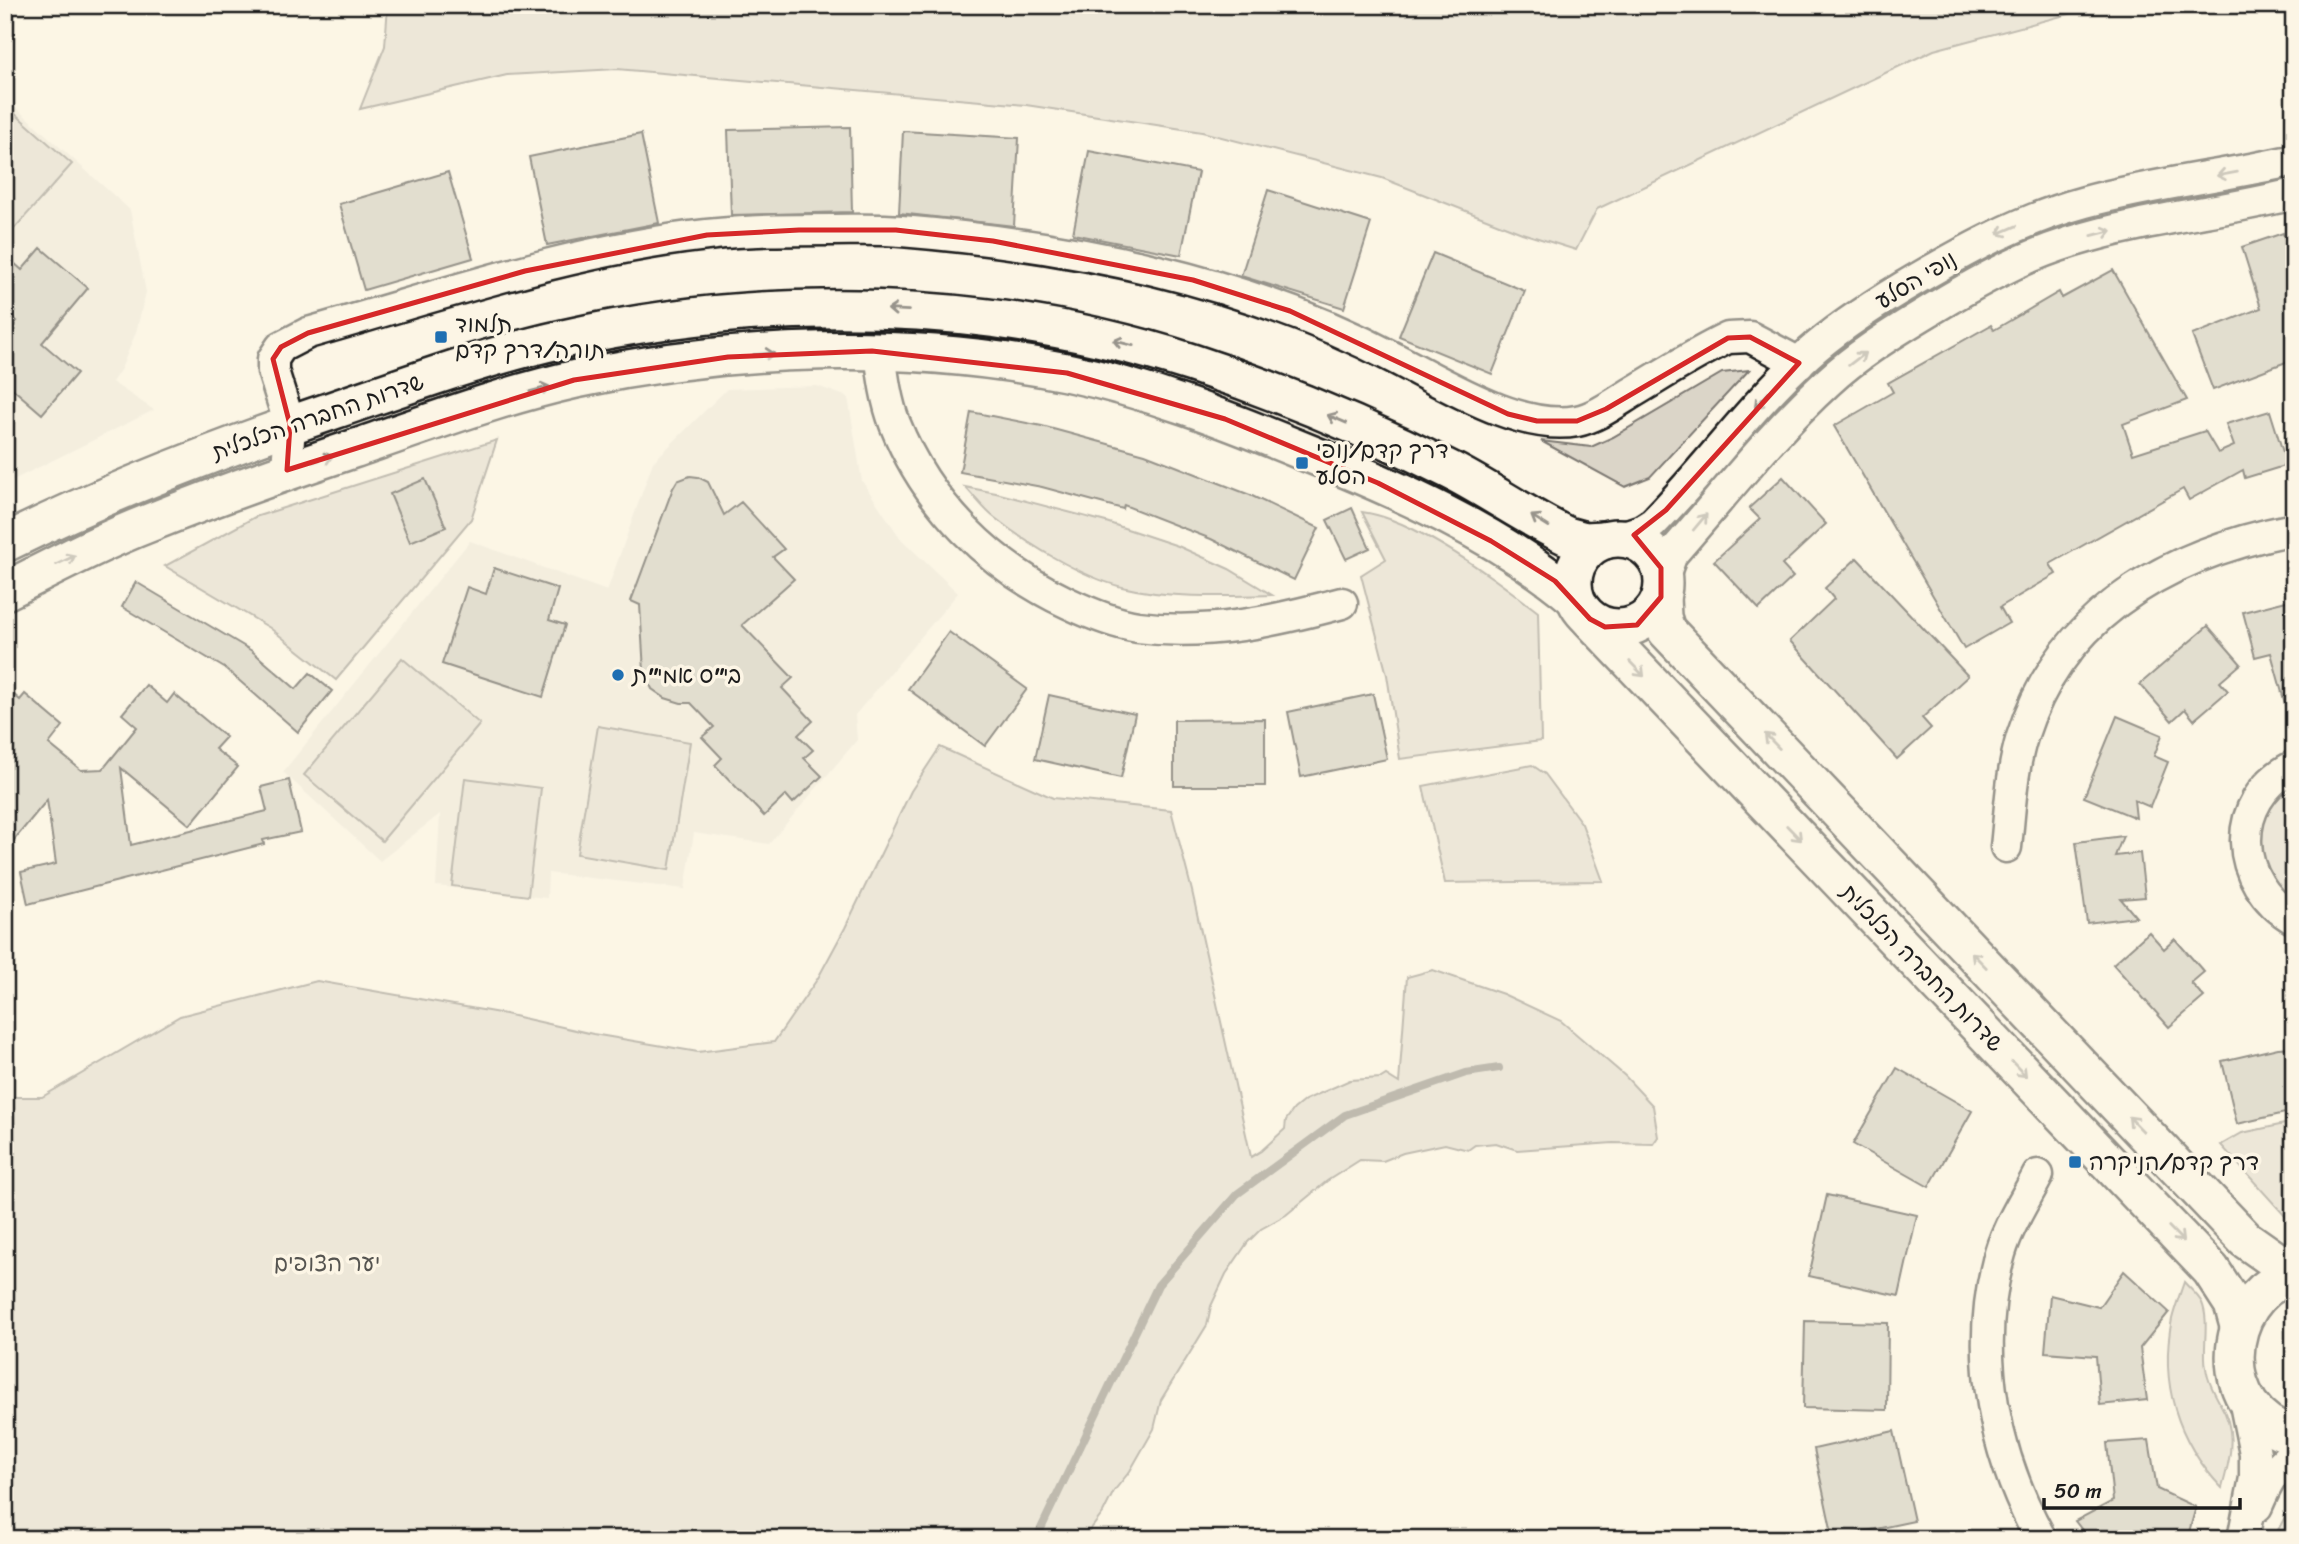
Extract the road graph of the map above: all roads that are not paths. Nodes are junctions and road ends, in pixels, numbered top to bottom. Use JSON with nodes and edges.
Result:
{"nodes":[{"id":1,"x":2294,"y":160,"type":"edge"},
{"id":2,"x":2294,"y":194,"type":"edge"},
{"id":3,"x":880,"y":352,"type":"junction"},
{"id":4,"x":1799,"y":363,"type":"junction"},
{"id":5,"x":290,"y":425,"type":"junction"},
{"id":6,"x":288,"y":470,"type":"junction"},
{"id":7,"x":2294,"y":529,"type":"edge"},
{"id":8,"x":1611,"y":539,"type":"junction"},
{"id":9,"x":5,"y":543,"type":"edge"},
{"id":10,"x":1662,"y":588,"type":"junction"},
{"id":11,"x":5,"y":591,"type":"edge"},
{"id":12,"x":1342,"y":603,"type":"dead end"},
{"id":13,"x":1582,"y":608,"type":"junction"},
{"id":14,"x":2294,"y":766,"type":"edge"},
{"id":15,"x":2006,"y":848,"type":"dead end"},
{"id":16,"x":2294,"y":919,"type":"edge"},
{"id":17,"x":2039,"y":1175,"type":"dead end"},
{"id":18,"x":2294,"y":1267,"type":"edge"},
{"id":19,"x":2294,"y":1274,"type":"edge"},
{"id":20,"x":2239,"y":1326,"type":"junction"},
{"id":21,"x":2239,"y":1380,"type":"junction"},
{"id":22,"x":2294,"y":1435,"type":"edge"},
{"id":23,"x":2294,"y":1452,"type":"edge"},
{"id":24,"x":2041,"y":1539,"type":"edge"},
{"id":25,"x":2243,"y":1539,"type":"edge"}],
"edges":[{"from":1,"to":4,"type":"street","name":"נופי הסלע","one_way":true},
{"from":10,"to":2,"type":"street","name":"נופי הסלע","one_way":true},
{"from":6,"to":3,"type":"main road","name":"שדרות החברה הכלכלית","one_way":true},
{"from":3,"to":12,"type":"street"},
{"from":3,"to":13,"type":"main road","name":"שדרות החברה הכלכלית"},
{"from":4,"to":5,"type":"street"},
{"from":4,"to":8,"type":"street","name":"נופי הסלע","one_way":true},
{"from":5,"to":6,"type":"street"},
{"from":8,"to":5,"type":"main road","name":"שדרות החברה הכלכלית","one_way":true},
{"from":5,"to":9,"type":"main road","name":"שדרות החברה הכלכלית"},
{"from":11,"to":6,"type":"main road","name":"שדרות החברה הכלכלית","one_way":true},
{"from":7,"to":15,"type":"street"},
{"from":8,"to":10,"type":"main road"},
{"from":8,"to":13,"type":"main road"},
{"from":10,"to":13,"type":"main road"},
{"from":18,"to":10,"type":"main road","name":"שדרות החברה הכלכלית","one_way":true},
{"from":13,"to":20,"type":"main road","name":"שדרות החברה הכלכלית","one_way":true},
{"from":14,"to":16,"type":"street"},
{"from":17,"to":24,"type":"street"},
{"from":19,"to":20,"type":"main road"},
{"from":20,"to":21,"type":"main road"},
{"from":21,"to":22,"type":"main road"},
{"from":21,"to":25,"type":"street"},
{"from":23,"to":25,"type":"street"}]}
